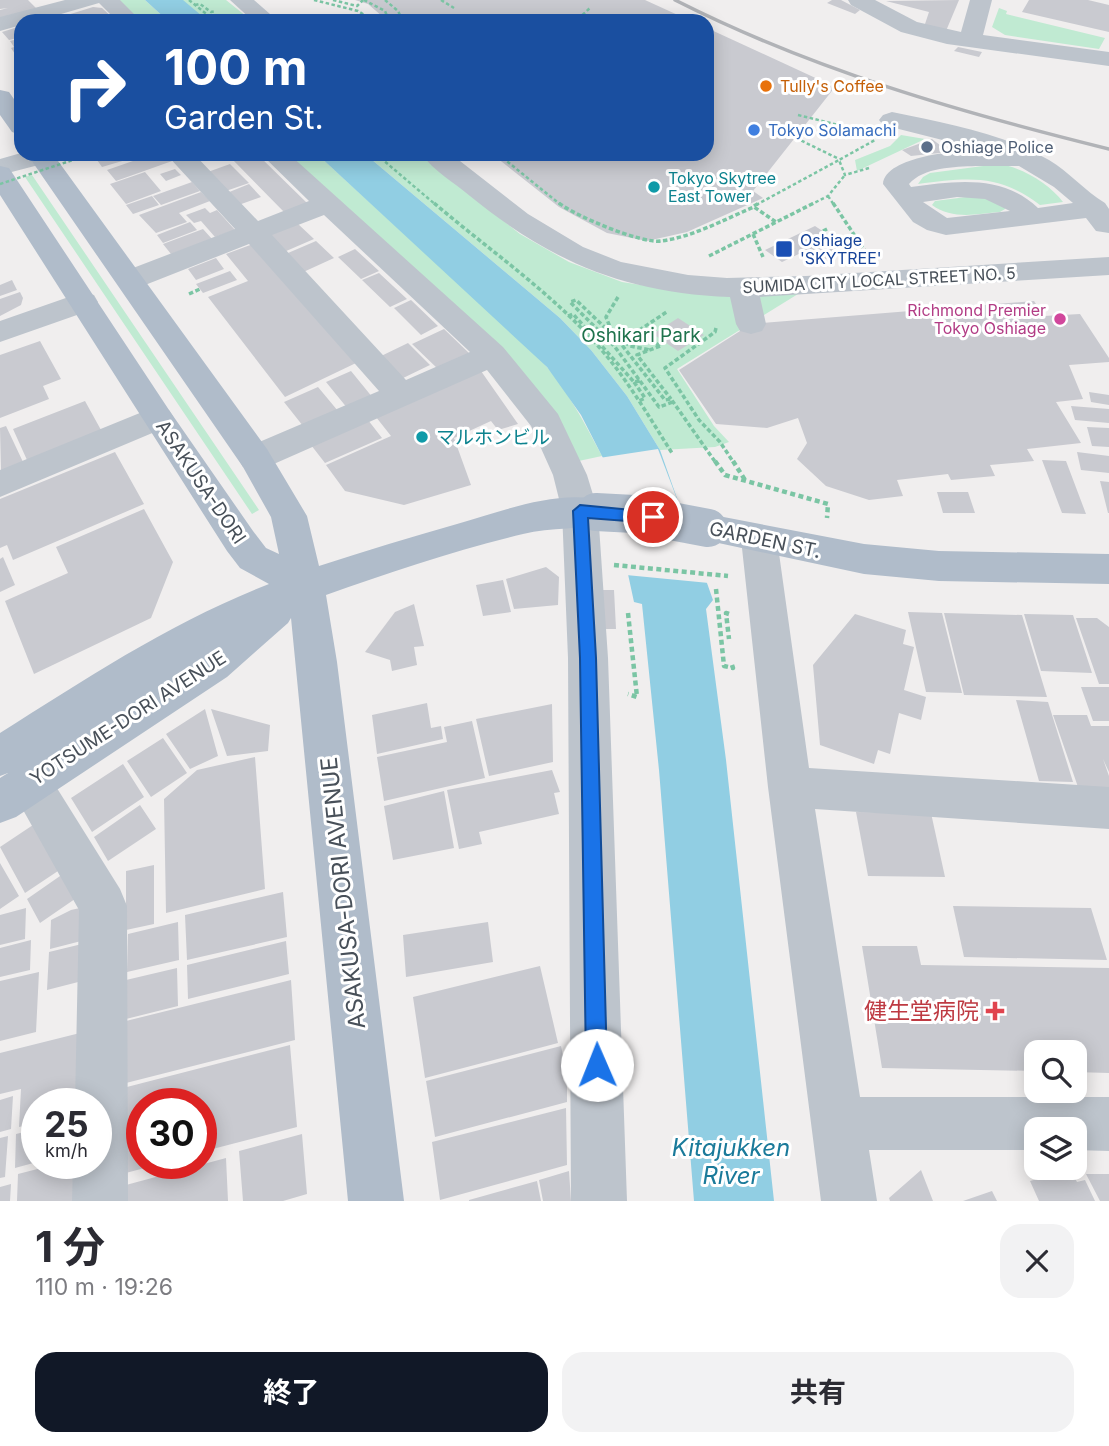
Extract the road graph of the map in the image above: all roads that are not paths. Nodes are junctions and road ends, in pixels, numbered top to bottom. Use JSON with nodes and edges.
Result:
{"nodes":[{"id":1,"x":90,"y":0,"type":"edge"},
{"id":2,"x":107,"y":0,"type":"edge"},
{"id":3,"x":240,"y":0,"type":"edge"},
{"id":4,"x":859,"y":0,"type":"edge"},
{"id":5,"x":981,"y":0,"type":"edge"},
{"id":6,"x":44,"y":11,"type":"edge"},
{"id":7,"x":122,"y":14,"type":"edge"},
{"id":8,"x":258,"y":14,"type":"edge"},
{"id":9,"x":971,"y":39,"type":"junction"},
{"id":10,"x":1109,"y":60,"type":"edge"},
{"id":11,"x":0,"y":97,"type":"edge"},
{"id":12,"x":14,"y":117,"type":"edge"},
{"id":13,"x":887,"y":128,"type":"road end"},
{"id":14,"x":1025,"y":158,"type":"junction"},
{"id":15,"x":22,"y":161,"type":"edge"},
{"id":16,"x":47,"y":161,"type":"edge"},
{"id":17,"x":185,"y":161,"type":"edge"},
{"id":18,"x":281,"y":161,"type":"edge"},
{"id":19,"x":444,"y":161,"type":"edge"},
{"id":20,"x":0,"y":167,"type":"edge"},
{"id":21,"x":0,"y":174,"type":"edge"},
{"id":22,"x":905,"y":184,"type":"junction"},
{"id":23,"x":327,"y":204,"type":"junction"},
{"id":24,"x":1033,"y":218,"type":"junction"},
{"id":25,"x":1102,"y":220,"type":"edge"},
{"id":26,"x":252,"y":233,"type":"junction"},
{"id":27,"x":1109,"y":266,"type":"edge"},
{"id":28,"x":130,"y":280,"type":"junction"},
{"id":29,"x":760,"y":282,"type":"junction"},
{"id":30,"x":83,"y":302,"type":"junction"},
{"id":31,"x":764,"y":323,"type":"dead end"},
{"id":32,"x":0,"y":332,"type":"edge"},
{"id":33,"x":492,"y":355,"type":"junction"},
{"id":34,"x":401,"y":396,"type":"junction"},
{"id":35,"x":157,"y":418,"type":"junction"},
{"id":36,"x":255,"y":458,"type":"junction"},
{"id":37,"x":0,"y":484,"type":"edge"},
{"id":38,"x":588,"y":511,"type":"junction"},
{"id":39,"x":759,"y":539,"type":"junction"},
{"id":40,"x":1107,"y":572,"type":"edge"},
{"id":41,"x":305,"y":585,"type":"junction"},
{"id":42,"x":10,"y":780,"type":"edge"},
{"id":43,"x":790,"y":788,"type":"junction"},
{"id":44,"x":1109,"y":808,"type":"edge"},
{"id":45,"x":837,"y":1124,"type":"junction"},
{"id":46,"x":1109,"y":1124,"type":"edge"},
{"id":47,"x":100,"y":1201,"type":"edge"},
{"id":48,"x":376,"y":1201,"type":"edge"},
{"id":49,"x":599,"y":1201,"type":"edge"},
{"id":50,"x":849,"y":1201,"type":"edge"}],
"edges":[{"from":1,"to":6,"type":"street"},
{"from":2,"to":7,"type":"street"},
{"from":3,"to":8,"type":"street"},
{"from":4,"to":9,"type":"street"},
{"from":5,"to":9,"type":"street"},
{"from":9,"to":10,"type":"street"},
{"from":11,"to":12,"type":"main road"},
{"from":13,"to":14,"type":"street"},
{"from":14,"to":22,"type":"street"},
{"from":14,"to":25,"type":"street"},
{"from":15,"to":20,"type":"street"},
{"from":16,"to":28,"type":"main road"},
{"from":17,"to":26,"type":"street"},
{"from":18,"to":23,"type":"street"},
{"from":19,"to":29,"type":"street","name":"SUMIDA CITY LOCAL STREET NO. 5"},
{"from":21,"to":30,"type":"main road","name":"ASAKUSA-DORI"},
{"from":22,"to":24,"type":"street"},
{"from":22,"to":24,"type":"street"},
{"from":23,"to":26,"type":"street"},
{"from":23,"to":33,"type":"street"},
{"from":24,"to":25,"type":"street"},
{"from":26,"to":28,"type":"street"},
{"from":26,"to":34,"type":"street"},
{"from":27,"to":29,"type":"street","name":"SUMIDA CITY LOCAL STREET NO. 5"},
{"from":28,"to":36,"type":"main road"},
{"from":29,"to":31,"type":"street"},
{"from":30,"to":32,"type":"street"},
{"from":30,"to":35,"type":"main road","name":"ASAKUSA-DORI"},
{"from":33,"to":34,"type":"street"},
{"from":33,"to":38,"type":"street"},
{"from":34,"to":36,"type":"street"},
{"from":35,"to":37,"type":"street"},
{"from":35,"to":41,"type":"main road","name":"ASAKUSA-DORI"},
{"from":36,"to":41,"type":"main road"},
{"from":38,"to":39,"type":"main road","name":"GARDEN ST.","bridge":true},
{"from":38,"to":41,"type":"main road","name":"GARDEN ST."},
{"from":38,"to":49,"type":"street"},
{"from":39,"to":40,"type":"main road","name":"GARDEN ST."},
{"from":39,"to":43,"type":"street"},
{"from":41,"to":42,"type":"main road","name":"YOTSUME-DORI AVENUE"},
{"from":41,"to":48,"type":"main road","name":"ASAKUSA-DORI AVENUE"},
{"from":42,"to":47,"type":"street"},
{"from":43,"to":44,"type":"street"},
{"from":43,"to":45,"type":"street"},
{"from":45,"to":46,"type":"street"},
{"from":45,"to":50,"type":"street"}]}
